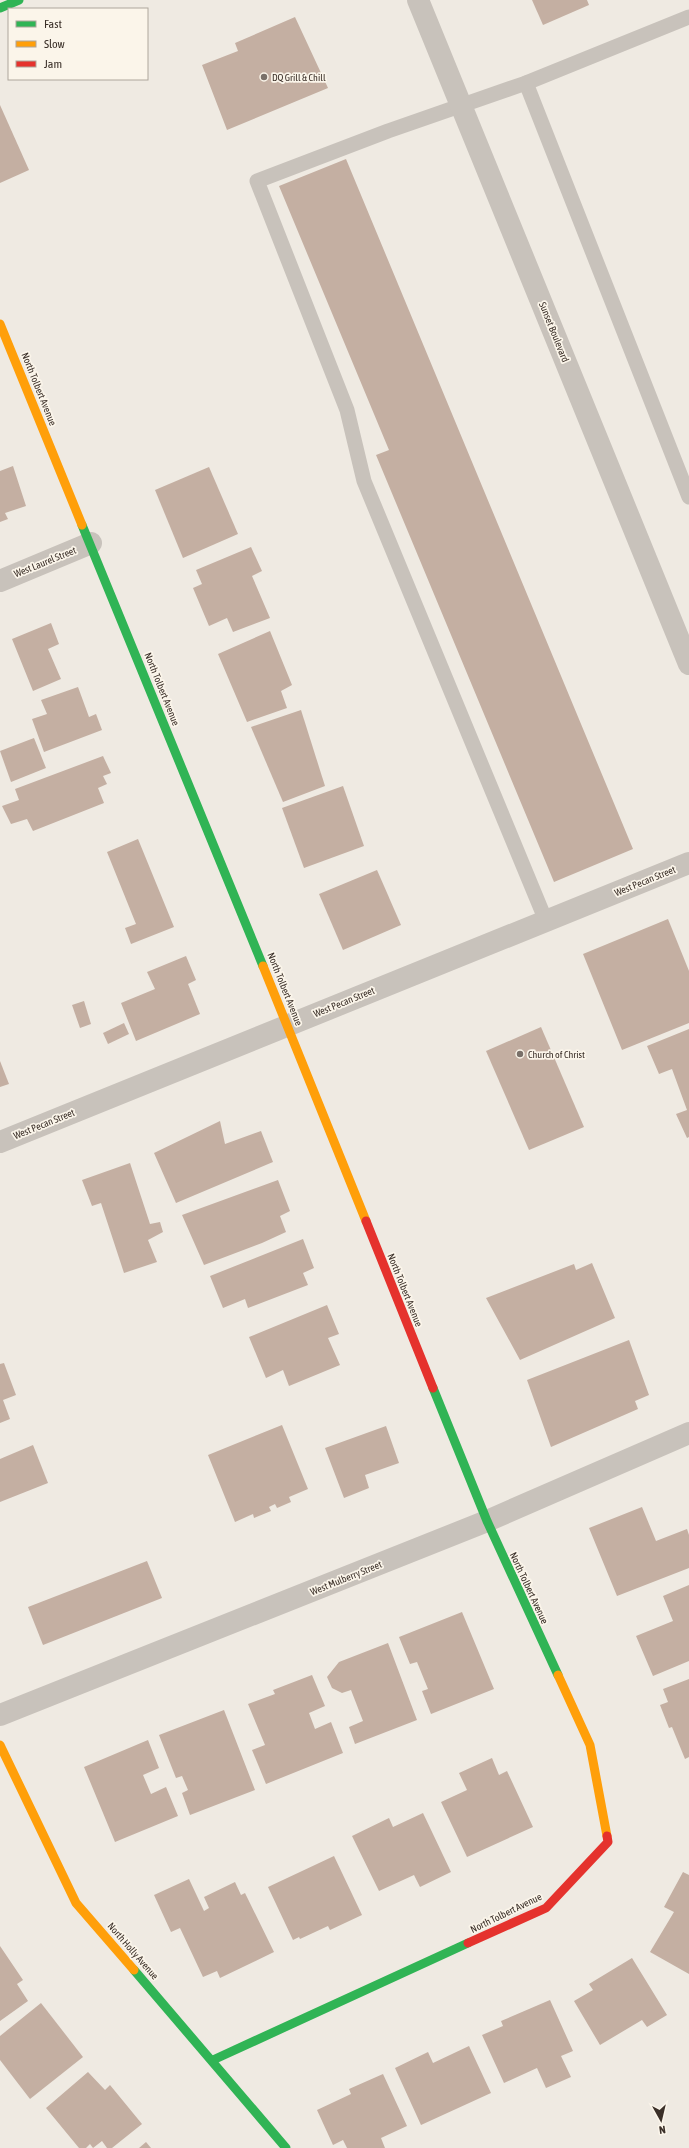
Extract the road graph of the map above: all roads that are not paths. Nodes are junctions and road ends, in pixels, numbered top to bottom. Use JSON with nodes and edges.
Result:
{"nodes":[{"id":1,"x":19,"y":0,"type":"edge"},
{"id":2,"x":418,"y":0,"type":"edge"},
{"id":3,"x":0,"y":8,"type":"edge"},
{"id":4,"x":689,"y":17,"type":"edge"},
{"id":5,"x":526,"y":83,"type":"junction"},
{"id":6,"x":461,"y":104,"type":"junction"},
{"id":7,"x":0,"y":324,"type":"edge"},
{"id":8,"x":689,"y":497,"type":"edge"},
{"id":9,"x":91,"y":543,"type":"junction"},
{"id":10,"x":0,"y":580,"type":"edge"},
{"id":11,"x":689,"y":664,"type":"edge"},
{"id":12,"x":689,"y":863,"type":"edge"},
{"id":13,"x":546,"y":921,"type":"junction"},
{"id":14,"x":288,"y":1025,"type":"junction"},
{"id":15,"x":0,"y":1142,"type":"edge"},
{"id":16,"x":689,"y":1433,"type":"edge"},
{"id":17,"x":487,"y":1522,"type":"junction"},
{"id":18,"x":0,"y":1715,"type":"edge"},
{"id":19,"x":0,"y":1745,"type":"edge"},
{"id":20,"x":213,"y":2060,"type":"junction"},
{"id":21,"x":286,"y":2148,"type":"edge"}],
"edges":[{"from":1,"to":3,"type":"street"},
{"from":2,"to":6,"type":"street","name":"Sunset Boulevard"},
{"from":4,"to":5,"type":"lane"},
{"from":5,"to":6,"type":"lane"},
{"from":5,"to":8,"type":"lane"},
{"from":6,"to":11,"type":"street","name":"Sunset Boulevard"},
{"from":6,"to":13,"type":"lane"},
{"from":7,"to":9,"type":"street","name":"North Tolbert Avenue"},
{"from":9,"to":10,"type":"street","name":"West Laurel Street"},
{"from":9,"to":14,"type":"street","name":"North Tolbert Avenue"},
{"from":12,"to":13,"type":"street","name":"West Pecan Street"},
{"from":13,"to":14,"type":"street","name":"West Pecan Street"},
{"from":14,"to":15,"type":"street","name":"West Pecan Street"},
{"from":14,"to":17,"type":"street","name":"North Tolbert Avenue"},
{"from":16,"to":17,"type":"street","name":"West Mulberry Street"},
{"from":17,"to":18,"type":"street","name":"West Mulberry Street"},
{"from":17,"to":20,"type":"street","name":"North Tolbert Avenue"},
{"from":19,"to":20,"type":"street","name":"North Holly Avenue"},
{"from":20,"to":21,"type":"street","name":"North Holly Avenue"}]}
